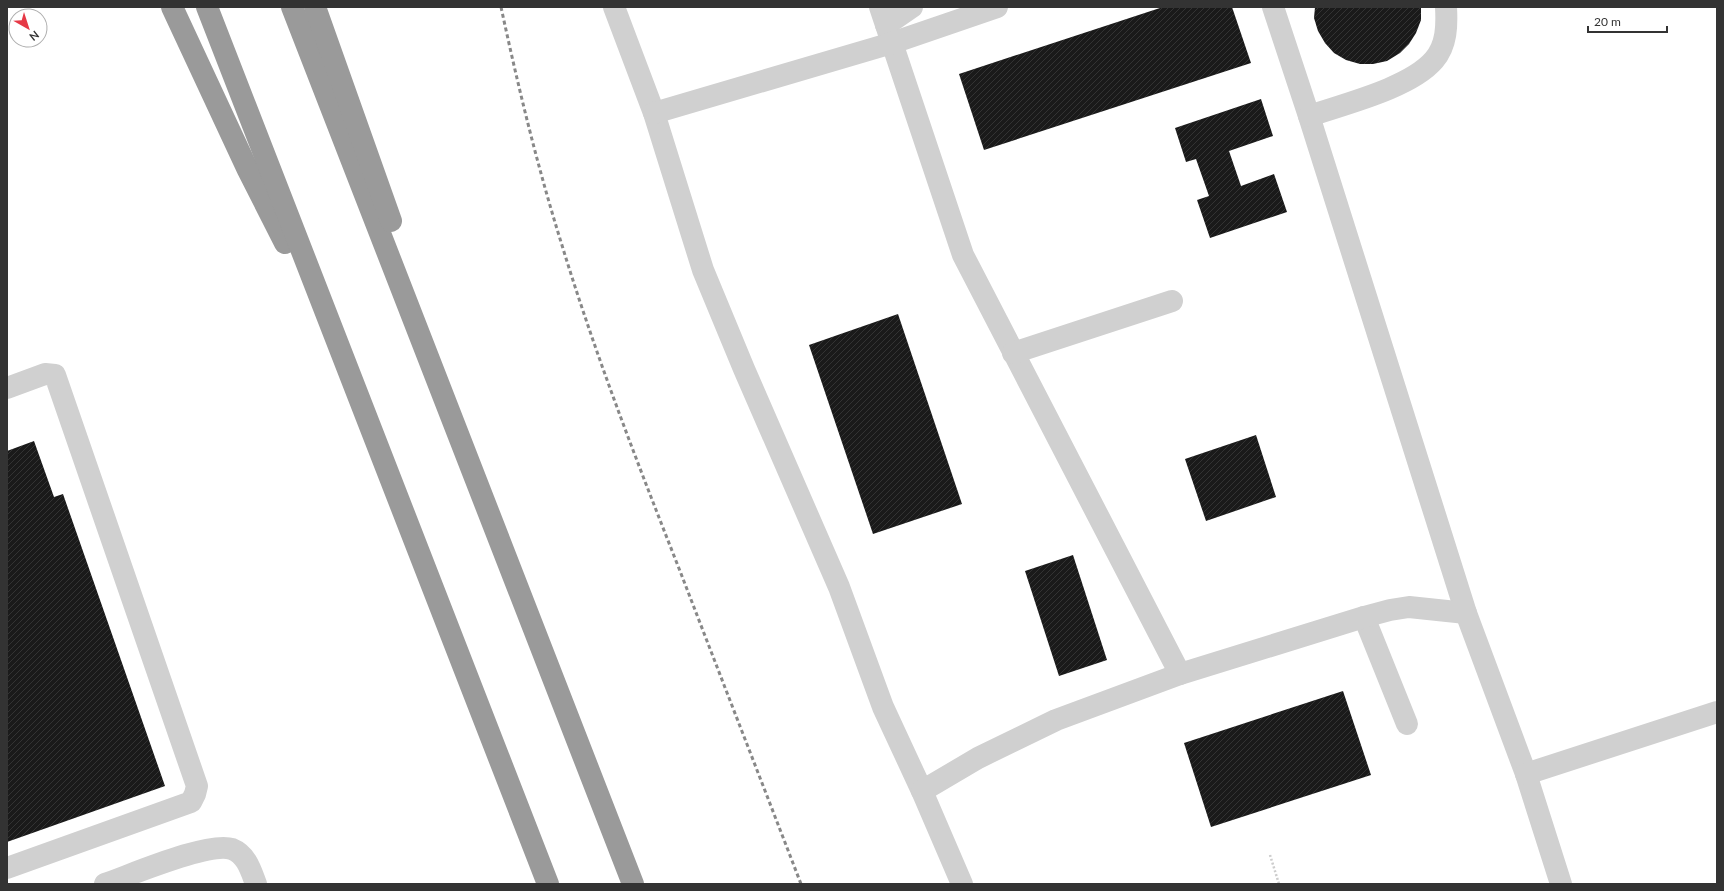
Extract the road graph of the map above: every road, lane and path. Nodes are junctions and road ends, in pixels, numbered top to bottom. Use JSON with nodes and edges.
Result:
{"nodes":[{"id":1,"x":172,"y":7,"type":"edge"},
{"id":2,"x":207,"y":7,"type":"edge"},
{"id":3,"x":292,"y":7,"type":"edge"},
{"id":4,"x":315,"y":7,"type":"edge"},
{"id":5,"x":614,"y":7,"type":"edge"},
{"id":6,"x":912,"y":7,"type":"edge"},
{"id":7,"x":997,"y":7,"type":"edge"},
{"id":8,"x":1273,"y":7,"type":"edge"},
{"id":9,"x":1446,"y":7,"type":"edge"},
{"id":10,"x":886,"y":25,"type":"edge"},
{"id":11,"x":654,"y":113,"type":"junction"},
{"id":12,"x":1309,"y":116,"type":"junction"},
{"id":13,"x":1172,"y":301,"type":"dead end"},
{"id":14,"x":1013,"y":353,"type":"junction"},
{"id":15,"x":345,"y":362,"type":"junction"},
{"id":16,"x":7,"y":388,"type":"edge"},
{"id":17,"x":1466,"y":613,"type":"junction"},
{"id":18,"x":1364,"y":617,"type":"junction"},
{"id":19,"x":548,"y":664,"type":"junction"},
{"id":20,"x":1180,"y":674,"type":"junction"},
{"id":21,"x":1717,"y":712,"type":"edge"},
{"id":22,"x":1407,"y":724,"type":"dead end"},
{"id":23,"x":1526,"y":774,"type":"junction"},
{"id":24,"x":922,"y":791,"type":"junction"},
{"id":25,"x":1270,"y":856,"type":"dead end"},
{"id":26,"x":7,"y":868,"type":"edge"},
{"id":27,"x":105,"y":884,"type":"edge"},
{"id":28,"x":256,"y":884,"type":"edge"},
{"id":29,"x":548,"y":884,"type":"edge"},
{"id":30,"x":633,"y":884,"type":"edge"},
{"id":31,"x":962,"y":884,"type":"edge"},
{"id":32,"x":1279,"y":884,"type":"edge"},
{"id":33,"x":1561,"y":884,"type":"edge"}],
"edges":[{"from":1,"to":15,"type":"highway"},
{"from":2,"to":15,"type":"highway"},
{"from":3,"to":19,"type":"highway"},
{"from":4,"to":19,"type":"highway"},
{"from":5,"to":11,"type":"lane"},
{"from":6,"to":10,"type":"lane"},
{"from":7,"to":10,"type":"lane"},
{"from":8,"to":12,"type":"lane"},
{"from":9,"to":12,"type":"lane"},
{"from":10,"to":11,"type":"lane"},
{"from":10,"to":14,"type":"lane"},
{"from":11,"to":24,"type":"lane"},
{"from":12,"to":17,"type":"lane"},
{"from":13,"to":14,"type":"lane"},
{"from":14,"to":20,"type":"lane"},
{"from":15,"to":29,"type":"highway"},
{"from":16,"to":26,"type":"lane"},
{"from":17,"to":18,"type":"lane"},
{"from":17,"to":23,"type":"lane"},
{"from":18,"to":20,"type":"lane"},
{"from":18,"to":22,"type":"lane"},
{"from":19,"to":30,"type":"highway"},
{"from":20,"to":24,"type":"lane"},
{"from":21,"to":23,"type":"lane"},
{"from":23,"to":33,"type":"lane"},
{"from":24,"to":31,"type":"lane"},
{"from":25,"to":32,"type":"path"},
{"from":27,"to":28,"type":"lane"}]}
